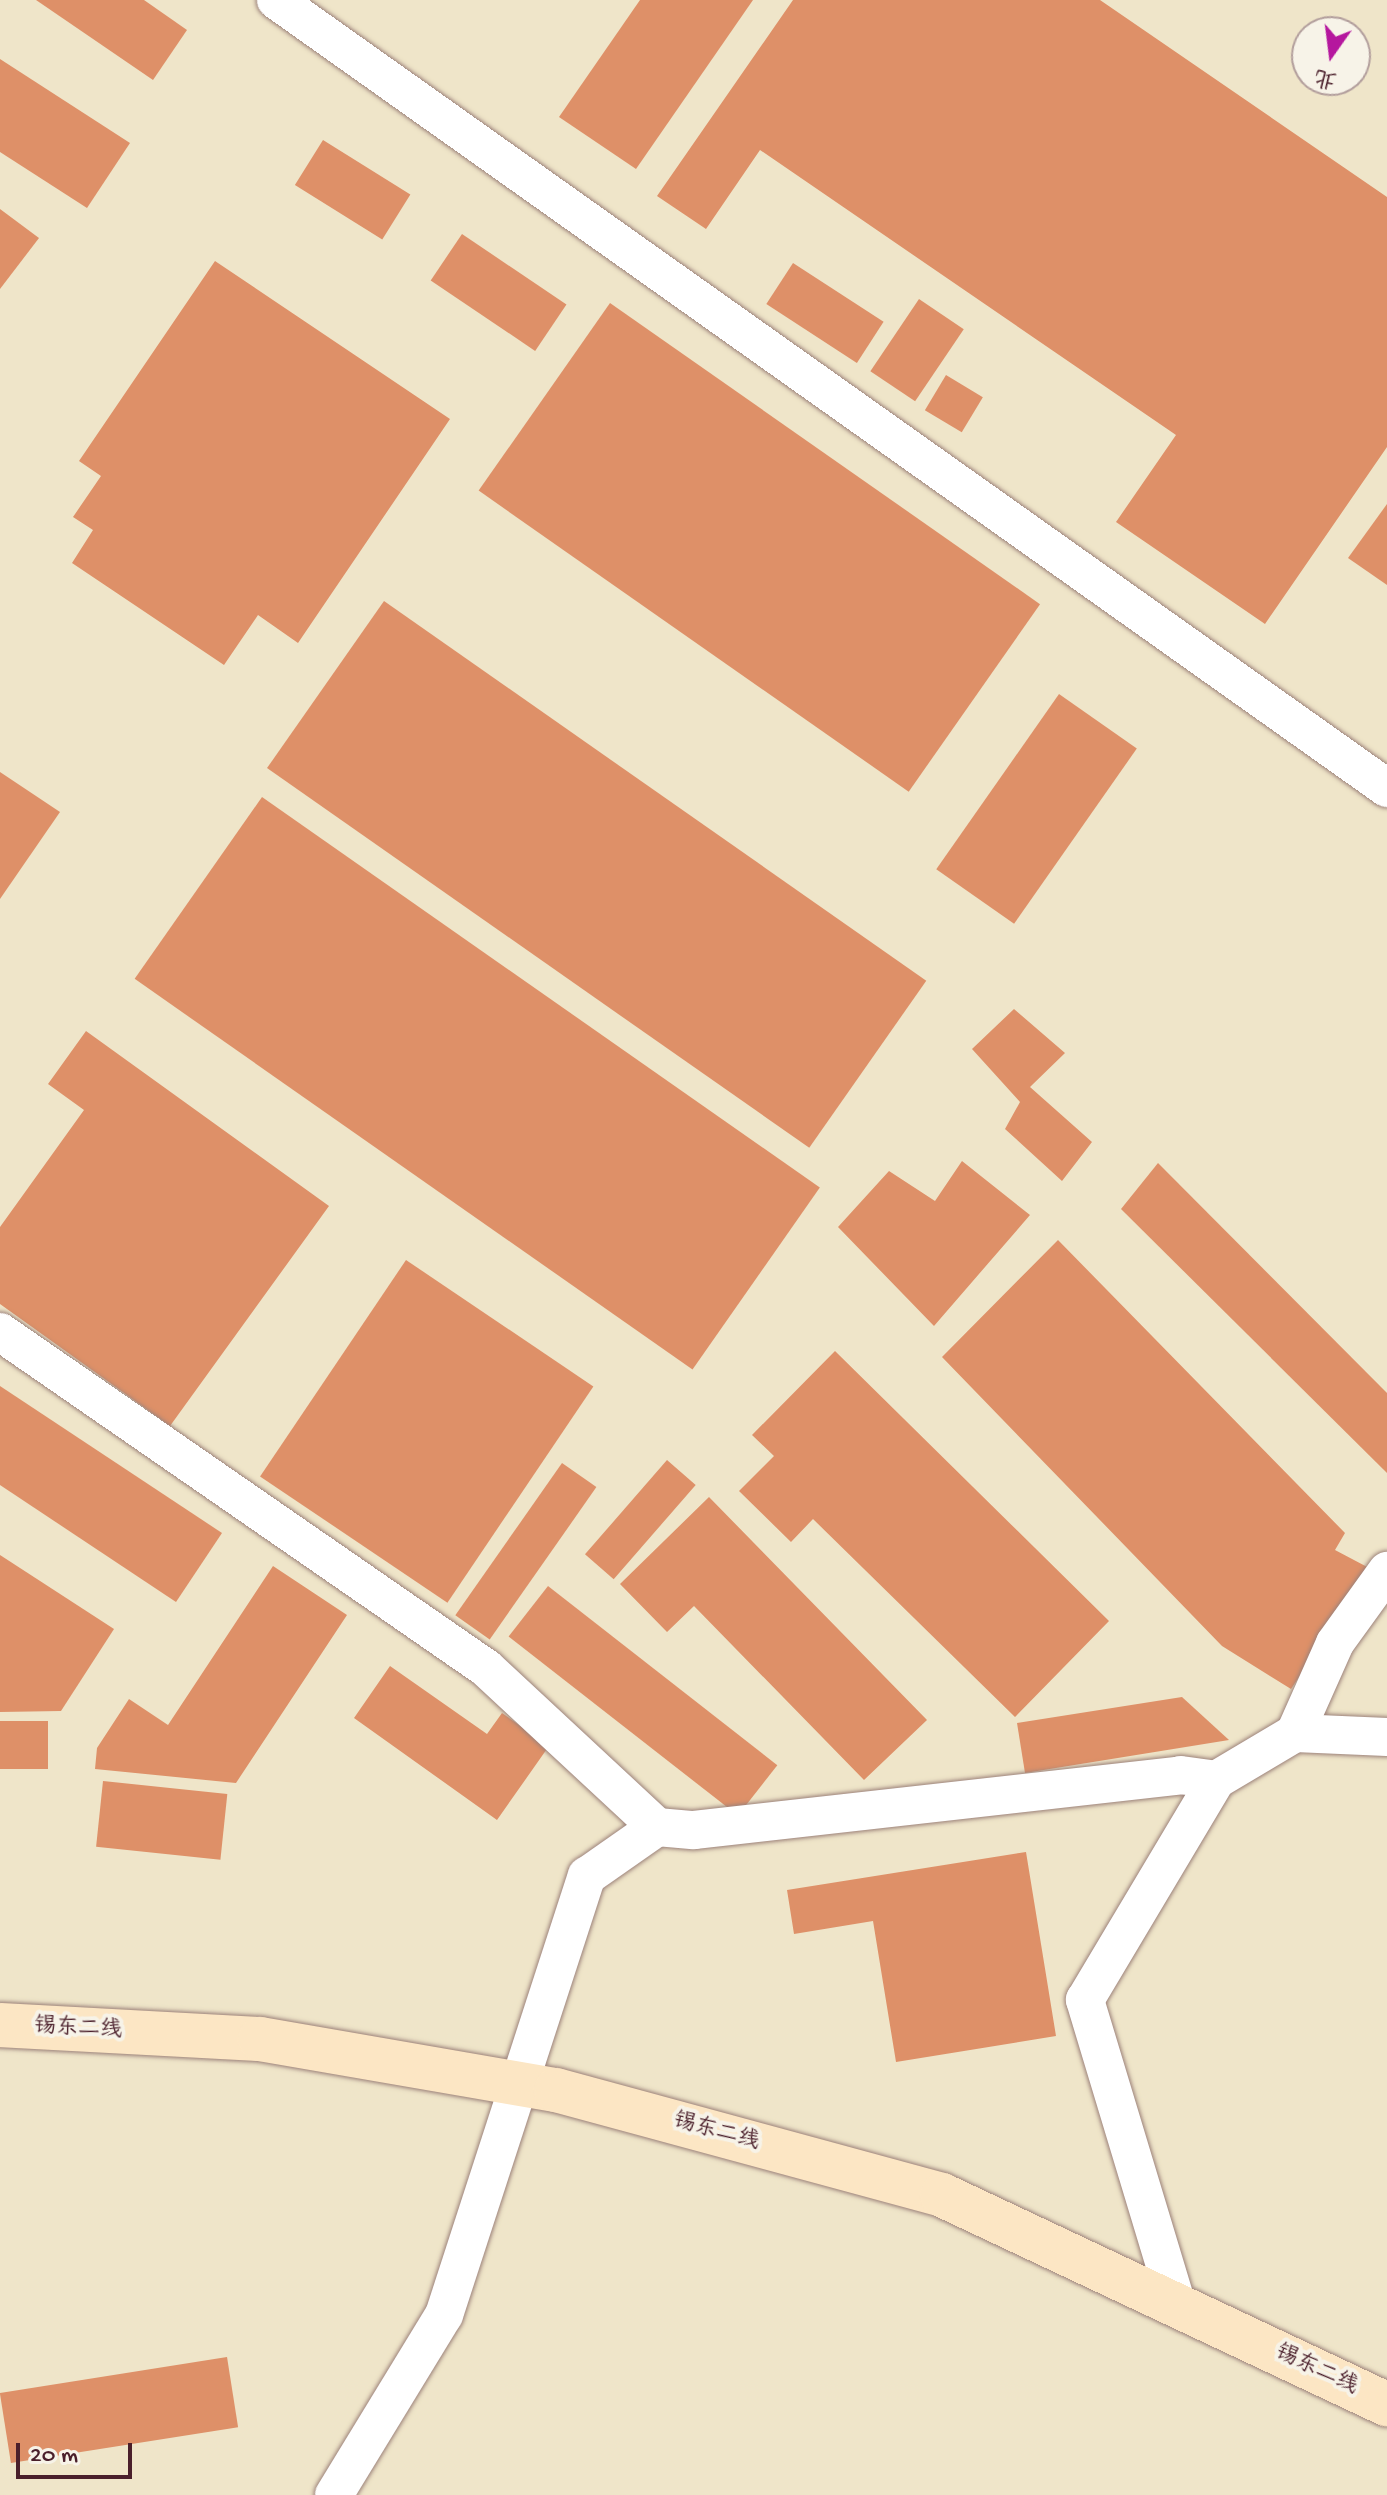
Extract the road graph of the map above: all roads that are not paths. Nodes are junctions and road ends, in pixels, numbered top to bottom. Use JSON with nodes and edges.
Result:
{"nodes":[{"id":1,"x":276,"y":0,"type":"edge"},
{"id":2,"x":1387,"y":788,"type":"edge"},
{"id":3,"x":0,"y":1332,"type":"edge"},
{"id":4,"x":1387,"y":1571,"type":"edge"},
{"id":5,"x":1295,"y":1733,"type":"junction"},
{"id":6,"x":1387,"y":1737,"type":"edge"},
{"id":7,"x":1216,"y":1780,"type":"junction"},
{"id":8,"x":657,"y":1827,"type":"junction"},
{"id":9,"x":0,"y":2025,"type":"edge"},
{"id":10,"x":523,"y":2085,"type":"junction"},
{"id":11,"x":1177,"y":2305,"type":"junction"},
{"id":12,"x":1387,"y":2404,"type":"edge"},
{"id":13,"x":334,"y":2495,"type":"edge"}],
"edges":[{"from":1,"to":2,"type":"street"},
{"from":3,"to":8,"type":"street"},
{"from":4,"to":5,"type":"street"},
{"from":5,"to":6,"type":"street"},
{"from":5,"to":7,"type":"street"},
{"from":7,"to":8,"type":"street"},
{"from":7,"to":11,"type":"street"},
{"from":8,"to":10,"type":"street"},
{"from":9,"to":10,"type":"main road","name":"锡东二线"},
{"from":10,"to":11,"type":"main road","name":"锡东二线"},
{"from":10,"to":13,"type":"street"},
{"from":11,"to":12,"type":"main road","name":"锡东二线"}]}
